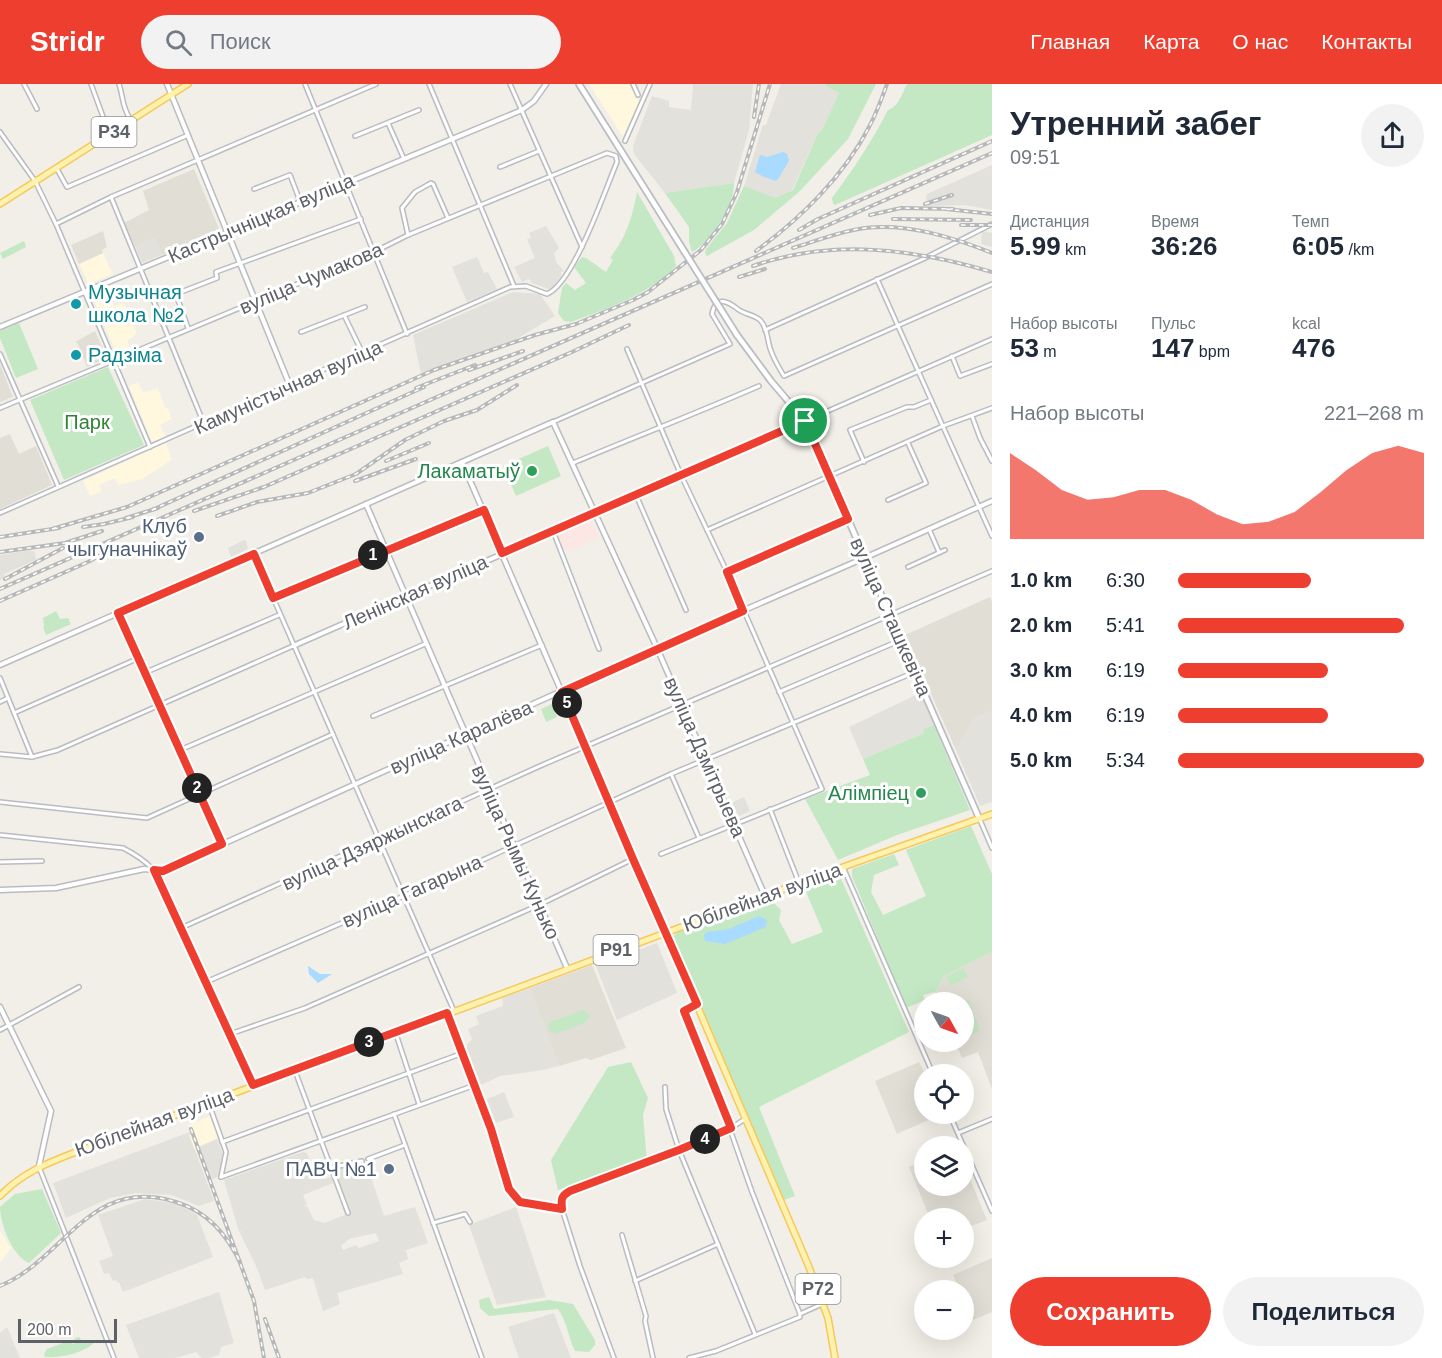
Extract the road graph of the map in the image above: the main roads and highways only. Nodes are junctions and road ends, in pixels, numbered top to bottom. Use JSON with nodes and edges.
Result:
{"nodes":[{"id":1,"x":188,"y":84,"type":"edge"},
{"id":2,"x":579,"y":84,"type":"edge"},
{"id":3,"x":0,"y":204,"type":"edge"},
{"id":4,"x":992,"y":814,"type":"edge"},
{"id":5,"x":979,"y":819,"type":"junction"},
{"id":6,"x":666,"y":933,"type":"junction"},
{"id":7,"x":0,"y":1196,"type":"edge"},
{"id":8,"x":835,"y":1358,"type":"edge"}],
"edges":[{"from":1,"to":3,"type":"main road","number":"Р34"},
{"from":2,"to":5,"type":"main road","name":"вуліца Сташкевіча","bridge":true},
{"from":4,"to":5,"type":"main road","name":"Юбілейная вуліца","number":"Р91"},
{"from":5,"to":6,"type":"main road","name":"Юбілейная вуліца","number":"Р91"},
{"from":6,"to":7,"type":"main road","name":"Юбілейная вуліца","number":"Р91"},
{"from":6,"to":8,"type":"main road","number":"Р72"}]}
